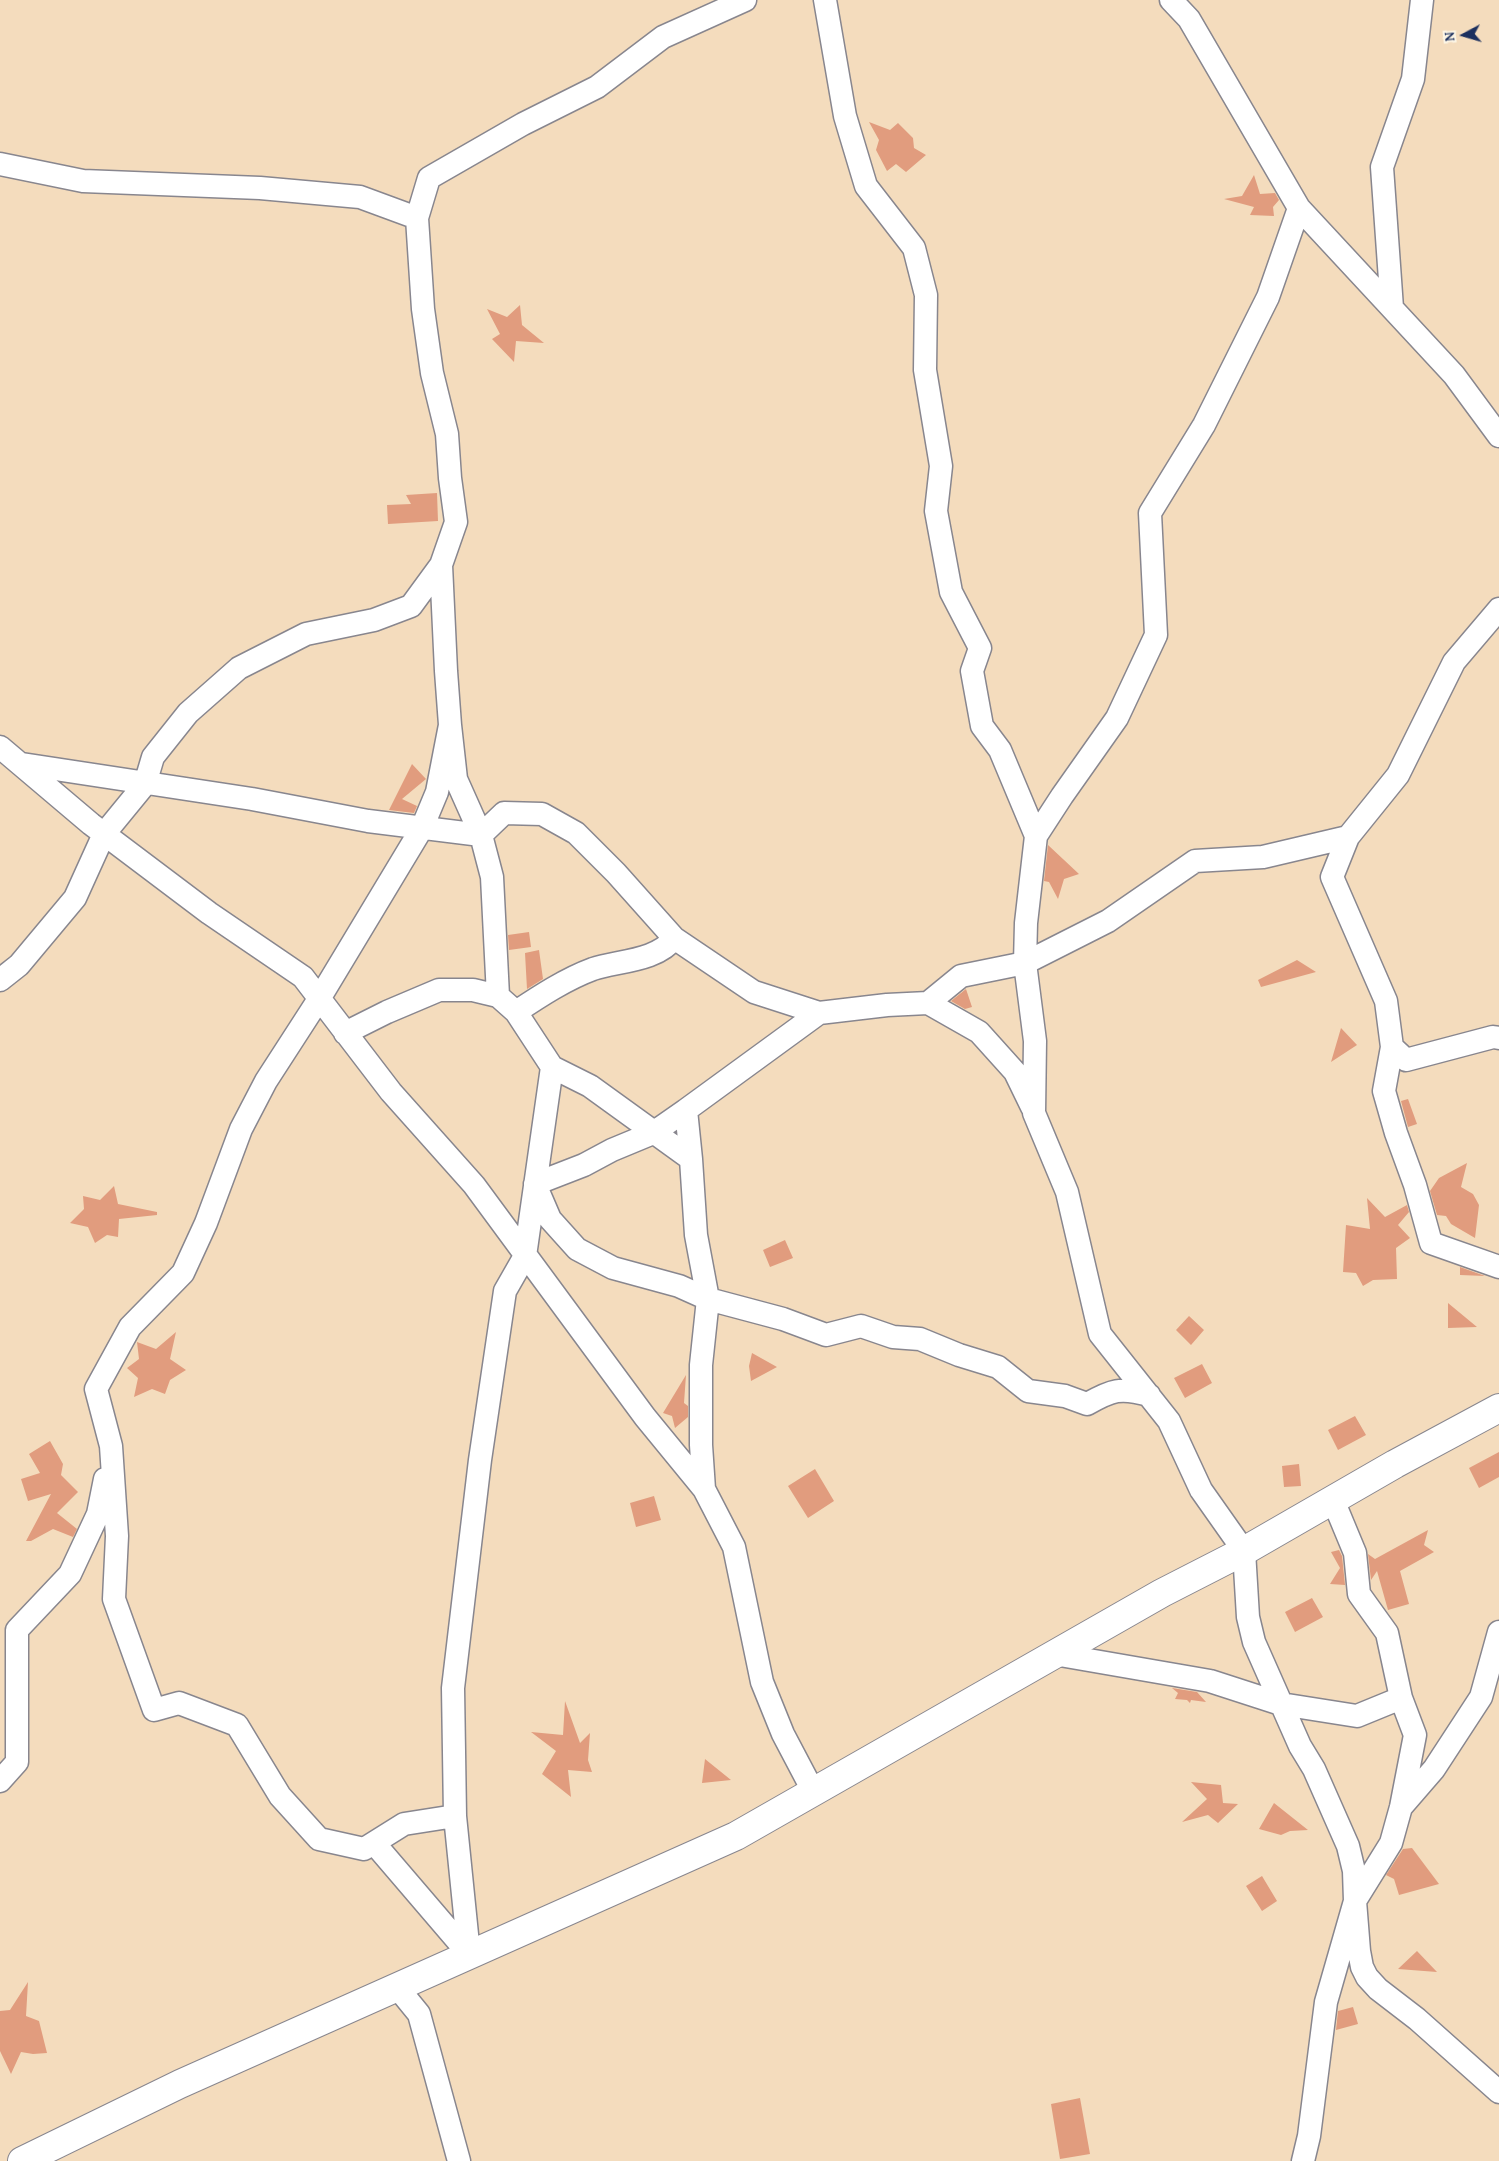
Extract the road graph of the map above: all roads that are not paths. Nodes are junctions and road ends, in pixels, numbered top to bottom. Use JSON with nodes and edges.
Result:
{"nodes":[{"id":1,"x":745,"y":0,"type":"edge"},
{"id":2,"x":825,"y":0,"type":"edge"},
{"id":3,"x":1170,"y":0,"type":"edge"},
{"id":4,"x":1422,"y":0,"type":"edge"},
{"id":5,"x":0,"y":164,"type":"edge"},
{"id":6,"x":1298,"y":208,"type":"junction"},
{"id":7,"x":417,"y":218,"type":"junction"},
{"id":8,"x":1392,"y":308,"type":"junction"},
{"id":9,"x":1499,"y":436,"type":"edge"},
{"id":10,"x":441,"y":565,"type":"junction"},
{"id":11,"x":1499,"y":609,"type":"edge"},
{"id":12,"x":450,"y":725,"type":"junction"},
{"id":13,"x":0,"y":747,"type":"edge"},
{"id":14,"x":20,"y":764,"type":"junction"},
{"id":15,"x":145,"y":784,"type":"junction"},
{"id":16,"x":422,"y":828,"type":"junction"},
{"id":17,"x":104,"y":834,"type":"junction"},
{"id":18,"x":481,"y":835,"type":"junction"},
{"id":19,"x":1036,"y":836,"type":"junction"},
{"id":20,"x":1348,"y":837,"type":"junction"},
{"id":21,"x":674,"y":938,"type":"junction"},
{"id":22,"x":1025,"y":963,"type":"junction"},
{"id":23,"x":0,"y":980,"type":"edge"},
{"id":24,"x":498,"y":996,"type":"junction"},
{"id":25,"x":319,"y":999,"type":"junction"},
{"id":26,"x":928,"y":1003,"type":"junction"},
{"id":27,"x":516,"y":1012,"type":"junction"},
{"id":28,"x":819,"y":1013,"type":"junction"},
{"id":29,"x":345,"y":1033,"type":"junction"},
{"id":30,"x":1499,"y":1038,"type":"edge"},
{"id":31,"x":1392,"y":1047,"type":"junction"},
{"id":32,"x":552,"y":1067,"type":"junction"},
{"id":33,"x":686,"y":1110,"type":"junction"},
{"id":34,"x":1034,"y":1113,"type":"junction"},
{"id":35,"x":653,"y":1133,"type":"junction"},
{"id":36,"x":691,"y":1159,"type":"junction"},
{"id":37,"x":536,"y":1184,"type":"junction"},
{"id":38,"x":525,"y":1256,"type":"junction"},
{"id":39,"x":1499,"y":1267,"type":"edge"},
{"id":40,"x":708,"y":1299,"type":"junction"},
{"id":41,"x":1149,"y":1395,"type":"junction"},
{"id":42,"x":1499,"y":1408,"type":"edge"},
{"id":43,"x":111,"y":1446,"type":"junction"},
{"id":44,"x":704,"y":1489,"type":"junction"},
{"id":45,"x":1333,"y":1500,"type":"junction"},
{"id":46,"x":1244,"y":1551,"type":"junction"},
{"id":47,"x":1499,"y":1632,"type":"edge"},
{"id":48,"x":1054,"y":1654,"type":"junction"},
{"id":49,"x":1402,"y":1698,"type":"junction"},
{"id":50,"x":1281,"y":1704,"type":"junction"},
{"id":51,"x":0,"y":1781,"type":"edge"},
{"id":52,"x":813,"y":1791,"type":"junction"},
{"id":53,"x":1401,"y":1807,"type":"junction"},
{"id":54,"x":455,"y":1816,"type":"junction"},
{"id":55,"x":374,"y":1843,"type":"junction"},
{"id":56,"x":1355,"y":1901,"type":"junction"},
{"id":57,"x":470,"y":1954,"type":"junction"},
{"id":58,"x":396,"y":1987,"type":"junction"},
{"id":59,"x":1499,"y":2092,"type":"edge"},
{"id":60,"x":22,"y":2161,"type":"edge"},
{"id":61,"x":459,"y":2161,"type":"edge"},
{"id":62,"x":1303,"y":2161,"type":"edge"}],
"edges":[{"from":1,"to":7,"type":"street"},
{"from":2,"to":19,"type":"street"},
{"from":3,"to":6,"type":"street"},
{"from":4,"to":8,"type":"street"},
{"from":5,"to":7,"type":"street"},
{"from":6,"to":8,"type":"street"},
{"from":6,"to":19,"type":"street"},
{"from":7,"to":10,"type":"street"},
{"from":8,"to":9,"type":"street"},
{"from":10,"to":12,"type":"street"},
{"from":10,"to":15,"type":"street"},
{"from":11,"to":20,"type":"street"},
{"from":12,"to":16,"type":"street"},
{"from":12,"to":18,"type":"street"},
{"from":13,"to":14,"type":"street"},
{"from":14,"to":15,"type":"street"},
{"from":14,"to":17,"type":"street"},
{"from":15,"to":16,"type":"street"},
{"from":15,"to":17,"type":"street"},
{"from":16,"to":18,"type":"street"},
{"from":16,"to":25,"type":"street"},
{"from":17,"to":23,"type":"street"},
{"from":17,"to":25,"type":"street"},
{"from":18,"to":21,"type":"street"},
{"from":18,"to":24,"type":"street"},
{"from":19,"to":22,"type":"street"},
{"from":20,"to":22,"type":"street"},
{"from":20,"to":31,"type":"street"},
{"from":21,"to":27,"type":"street"},
{"from":21,"to":28,"type":"street"},
{"from":22,"to":26,"type":"street"},
{"from":22,"to":34,"type":"street"},
{"from":24,"to":27,"type":"street"},
{"from":24,"to":29,"type":"street"},
{"from":25,"to":29,"type":"street"},
{"from":25,"to":43,"type":"street"},
{"from":26,"to":28,"type":"street"},
{"from":26,"to":34,"type":"street"},
{"from":27,"to":32,"type":"street"},
{"from":28,"to":33,"type":"street"},
{"from":29,"to":38,"type":"street"},
{"from":30,"to":31,"type":"street"},
{"from":31,"to":39,"type":"street"},
{"from":32,"to":35,"type":"street"},
{"from":32,"to":37,"type":"street"},
{"from":33,"to":35,"type":"street"},
{"from":33,"to":36,"type":"street"},
{"from":34,"to":41,"type":"street"},
{"from":35,"to":36,"type":"street"},
{"from":35,"to":37,"type":"street"},
{"from":36,"to":40,"type":"street"},
{"from":37,"to":38,"type":"street"},
{"from":37,"to":40,"type":"street"},
{"from":38,"to":44,"type":"street"},
{"from":38,"to":54,"type":"street"},
{"from":40,"to":41,"type":"street"},
{"from":40,"to":44,"type":"street"},
{"from":41,"to":46,"type":"street"},
{"from":42,"to":45,"type":"main road"},
{"from":43,"to":51,"type":"street"},
{"from":43,"to":55,"type":"street"},
{"from":44,"to":52,"type":"street"},
{"from":45,"to":46,"type":"main road"},
{"from":45,"to":49,"type":"street"},
{"from":46,"to":48,"type":"main road"},
{"from":46,"to":50,"type":"street"},
{"from":47,"to":53,"type":"street"},
{"from":48,"to":50,"type":"street"},
{"from":48,"to":52,"type":"main road"},
{"from":49,"to":50,"type":"street"},
{"from":49,"to":53,"type":"street"},
{"from":50,"to":56,"type":"street"},
{"from":52,"to":57,"type":"main road"},
{"from":53,"to":56,"type":"street"},
{"from":54,"to":55,"type":"street"},
{"from":54,"to":57,"type":"street"},
{"from":55,"to":57,"type":"street"},
{"from":56,"to":59,"type":"street"},
{"from":56,"to":62,"type":"street"},
{"from":57,"to":58,"type":"main road"},
{"from":58,"to":60,"type":"main road"},
{"from":58,"to":61,"type":"street"}]}
